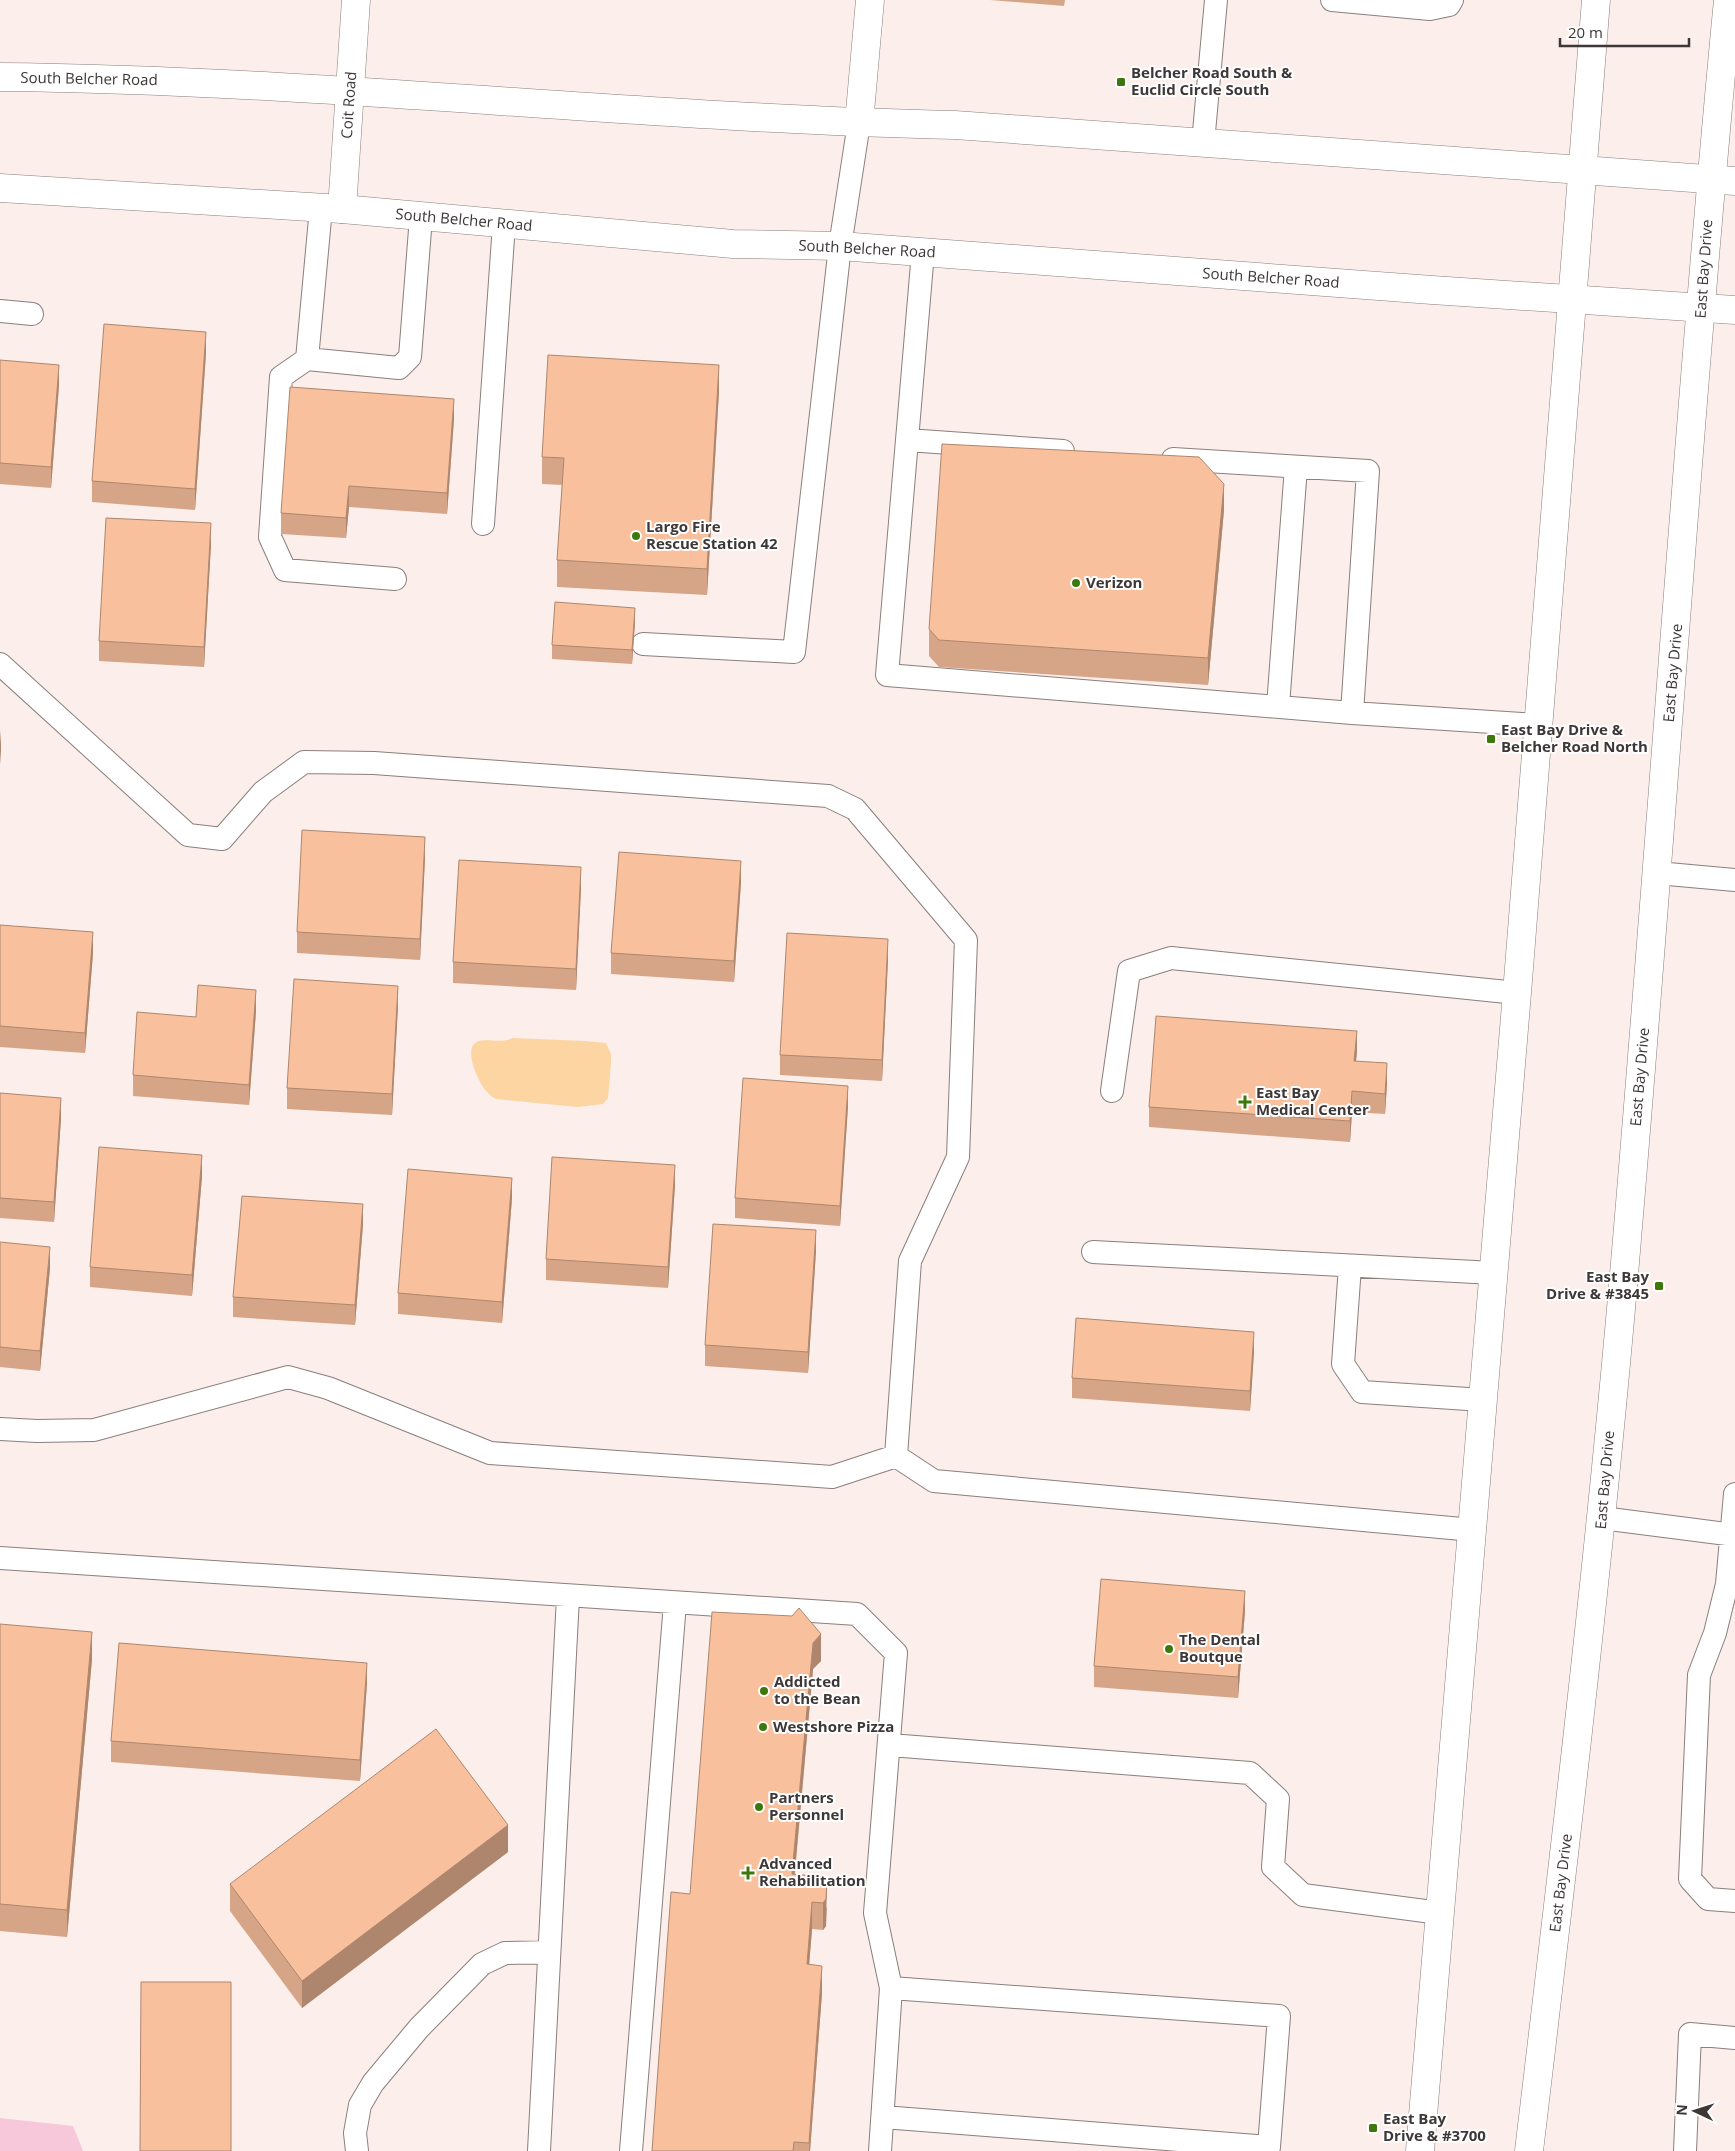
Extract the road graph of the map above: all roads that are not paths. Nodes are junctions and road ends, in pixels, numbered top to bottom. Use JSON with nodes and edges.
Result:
{"nodes":[{"id":1,"x":356,"y":0,"type":"edge"},
{"id":2,"x":870,"y":0,"type":"edge"},
{"id":3,"x":1216,"y":0,"type":"edge"},
{"id":4,"x":1332,"y":0,"type":"edge"},
{"id":5,"x":1452,"y":0,"type":"edge"},
{"id":6,"x":1596,"y":0,"type":"edge"},
{"id":7,"x":1728,"y":0,"type":"edge"},
{"id":8,"x":0,"y":77,"type":"edge"},
{"id":9,"x":349,"y":90,"type":"junction"},
{"id":10,"x":859,"y":123,"type":"junction"},
{"id":11,"x":1203,"y":143,"type":"junction"},
{"id":12,"x":1582,"y":170,"type":"junction"},
{"id":13,"x":1723,"y":180,"type":"edge"},
{"id":14,"x":0,"y":188,"type":"edge"},
{"id":15,"x":331,"y":209,"type":"junction"},
{"id":16,"x":421,"y":217,"type":"junction"},
{"id":17,"x":504,"y":224,"type":"junction"},
{"id":18,"x":840,"y":246,"type":"junction"},
{"id":19,"x":923,"y":252,"type":"junction"},
{"id":20,"x":1571,"y":298,"type":"junction"},
{"id":21,"x":1700,"y":307,"type":"junction"},
{"id":22,"x":1735,"y":310,"type":"edge"},
{"id":23,"x":0,"y":311,"type":"edge"},
{"id":24,"x":32,"y":314,"type":"dead end"},
{"id":25,"x":307,"y":359,"type":"junction"},
{"id":26,"x":907,"y":440,"type":"junction"},
{"id":27,"x":1086,"y":452,"type":"edge"},
{"id":28,"x":1156,"y":457,"type":"edge"},
{"id":29,"x":1296,"y":467,"type":"junction"},
{"id":30,"x":483,"y":524,"type":"dead end"},
{"id":31,"x":395,"y":579,"type":"dead end"},
{"id":32,"x":643,"y":644,"type":"dead end"},
{"id":33,"x":0,"y":664,"type":"edge"},
{"id":34,"x":1278,"y":706,"type":"junction"},
{"id":35,"x":1352,"y":713,"type":"junction"},
{"id":36,"x":1538,"y":725,"type":"junction"},
{"id":37,"x":1657,"y":873,"type":"junction"},
{"id":38,"x":1735,"y":880,"type":"edge"},
{"id":39,"x":1518,"y":993,"type":"junction"},
{"id":40,"x":1112,"y":1092,"type":"dead end"},
{"id":41,"x":1093,"y":1252,"type":"dead end"},
{"id":42,"x":1350,"y":1266,"type":"junction"},
{"id":43,"x":1494,"y":1273,"type":"junction"},
{"id":44,"x":1483,"y":1400,"type":"junction"},
{"id":45,"x":0,"y":1429,"type":"edge"},
{"id":46,"x":896,"y":1456,"type":"junction"},
{"id":47,"x":1735,"y":1494,"type":"edge"},
{"id":48,"x":1602,"y":1518,"type":"junction"},
{"id":49,"x":1473,"y":1530,"type":"junction"},
{"id":50,"x":1733,"y":1534,"type":"edge"},
{"id":51,"x":0,"y":1558,"type":"edge"},
{"id":52,"x":568,"y":1596,"type":"junction"},
{"id":53,"x":675,"y":1603,"type":"junction"},
{"id":54,"x":890,"y":1745,"type":"junction"},
{"id":55,"x":1735,"y":1901,"type":"edge"},
{"id":56,"x":1440,"y":1914,"type":"junction"},
{"id":57,"x":549,"y":1952,"type":"junction"},
{"id":58,"x":891,"y":1988,"type":"junction"},
{"id":59,"x":1735,"y":2038,"type":"edge"},
{"id":60,"x":883,"y":2117,"type":"junction"},
{"id":61,"x":357,"y":2151,"type":"edge"},
{"id":62,"x":539,"y":2151,"type":"edge"},
{"id":63,"x":631,"y":2151,"type":"edge"},
{"id":64,"x":880,"y":2151,"type":"edge"},
{"id":65,"x":1420,"y":2151,"type":"edge"},
{"id":66,"x":1529,"y":2151,"type":"edge"},
{"id":67,"x":1686,"y":2151,"type":"edge"}],
"edges":[{"from":1,"to":9,"type":"main road","name":"Coit Road"},
{"from":2,"to":10,"type":"main road"},
{"from":3,"to":11,"type":"lane"},
{"from":4,"to":5,"type":"lane"},
{"from":6,"to":12,"type":"main road"},
{"from":7,"to":13,"type":"main road","name":"East Bay Drive"},
{"from":8,"to":9,"type":"main road","name":"South Belcher Road"},
{"from":9,"to":10,"type":"main road","name":"South Belcher Road"},
{"from":9,"to":15,"type":"main road","name":"Coit Road"},
{"from":10,"to":11,"type":"main road","name":"South Belcher Road"},
{"from":10,"to":18,"type":"lane"},
{"from":11,"to":12,"type":"main road","name":"South Belcher Road"},
{"from":12,"to":13,"type":"main road","name":"South Belcher Road"},
{"from":12,"to":20,"type":"main road"},
{"from":13,"to":21,"type":"main road","name":"East Bay Drive"},
{"from":14,"to":15,"type":"main road","name":"South Belcher Road"},
{"from":15,"to":16,"type":"main road","name":"South Belcher Road"},
{"from":15,"to":25,"type":"lane"},
{"from":16,"to":17,"type":"main road","name":"South Belcher Road"},
{"from":16,"to":25,"type":"lane"},
{"from":17,"to":18,"type":"main road","name":"South Belcher Road"},
{"from":17,"to":30,"type":"lane"},
{"from":18,"to":19,"type":"main road","name":"South Belcher Road"},
{"from":18,"to":32,"type":"lane"},
{"from":19,"to":20,"type":"main road","name":"South Belcher Road"},
{"from":19,"to":26,"type":"lane"},
{"from":20,"to":21,"type":"main road","name":"South Belcher Road"},
{"from":20,"to":36,"type":"main road"},
{"from":21,"to":22,"type":"main road","name":"South Belcher Road"},
{"from":21,"to":37,"type":"main road","name":"East Bay Drive"},
{"from":23,"to":24,"type":"lane"},
{"from":25,"to":31,"type":"lane"},
{"from":26,"to":27,"type":"lane"},
{"from":26,"to":34,"type":"lane"},
{"from":28,"to":29,"type":"lane"},
{"from":29,"to":34,"type":"lane"},
{"from":29,"to":35,"type":"lane"},
{"from":33,"to":46,"type":"lane"},
{"from":34,"to":35,"type":"lane"},
{"from":35,"to":36,"type":"lane"},
{"from":36,"to":39,"type":"main road"},
{"from":37,"to":38,"type":"lane"},
{"from":37,"to":48,"type":"main road","name":"East Bay Drive"},
{"from":39,"to":40,"type":"lane"},
{"from":39,"to":43,"type":"main road"},
{"from":41,"to":42,"type":"lane"},
{"from":42,"to":43,"type":"lane"},
{"from":42,"to":44,"type":"lane"},
{"from":43,"to":44,"type":"main road"},
{"from":44,"to":49,"type":"main road"},
{"from":45,"to":46,"type":"lane"},
{"from":46,"to":49,"type":"lane"},
{"from":47,"to":50,"type":"lane"},
{"from":48,"to":50,"type":"lane"},
{"from":48,"to":66,"type":"main road","name":"East Bay Drive"},
{"from":49,"to":56,"type":"main road"},
{"from":50,"to":55,"type":"lane"},
{"from":51,"to":52,"type":"lane"},
{"from":52,"to":53,"type":"lane"},
{"from":52,"to":57,"type":"lane"},
{"from":53,"to":54,"type":"lane"},
{"from":53,"to":63,"type":"lane"},
{"from":54,"to":56,"type":"lane"},
{"from":54,"to":58,"type":"lane"},
{"from":56,"to":65,"type":"main road"},
{"from":57,"to":61,"type":"lane"},
{"from":57,"to":62,"type":"lane"},
{"from":58,"to":60,"type":"lane"},
{"from":58,"to":60,"type":"lane"},
{"from":59,"to":67,"type":"lane"},
{"from":60,"to":64,"type":"lane"}]}
